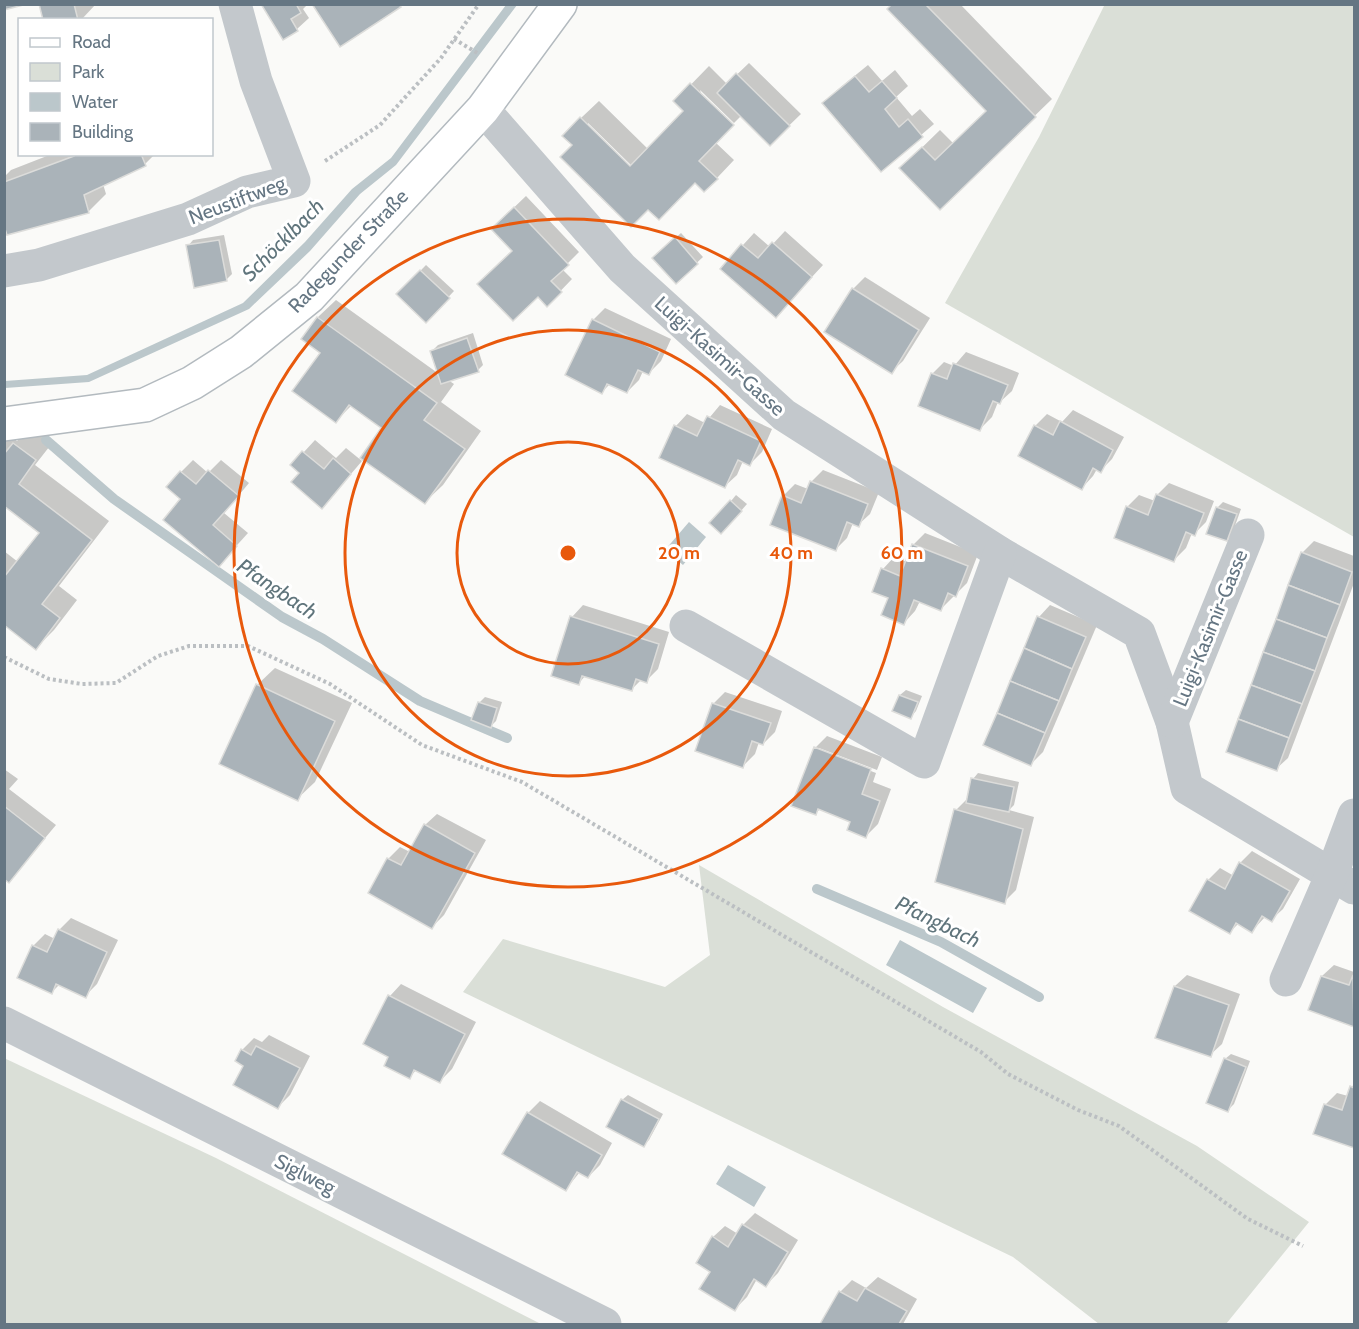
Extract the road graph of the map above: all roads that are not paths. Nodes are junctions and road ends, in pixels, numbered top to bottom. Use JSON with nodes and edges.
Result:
{"nodes":[{"id":1,"x":235,"y":4,"type":"edge"},
{"id":2,"x":560,"y":4,"type":"edge"},
{"id":3,"x":483,"y":109,"type":"junction"},
{"id":4,"x":4,"y":271,"type":"edge"},
{"id":5,"x":4,"y":424,"type":"edge"},
{"id":6,"x":1248,"y":535,"type":"dead end"},
{"id":7,"x":1000,"y":553,"type":"junction"},
{"id":8,"x":686,"y":626,"type":"dead end"},
{"id":9,"x":1172,"y":722,"type":"junction"},
{"id":10,"x":1354,"y":815,"type":"edge"},
{"id":11,"x":1343,"y":881,"type":"edge"},
{"id":12,"x":1286,"y":980,"type":"dead end"},
{"id":13,"x":4,"y":1023,"type":"edge"},
{"id":14,"x":605,"y":1324,"type":"edge"}],
"edges":[{"from":1,"to":4,"type":"street","name":"Neustiftweg"},
{"from":2,"to":3,"type":"main road","name":"Radegunder Straße"},
{"from":3,"to":5,"type":"main road","name":"Radegunder Straße"},
{"from":3,"to":7,"type":"street","name":"Luigi-Kasimir-Gasse"},
{"from":6,"to":9,"type":"street","name":"Luigi-Kasimir-Gasse"},
{"from":7,"to":8,"type":"street"},
{"from":7,"to":9,"type":"street","name":"Luigi-Kasimir-Gasse"},
{"from":9,"to":11,"type":"street","name":"Luigi-Kasimir-Gasse"},
{"from":10,"to":11,"type":"street"},
{"from":11,"to":12,"type":"street"},
{"from":13,"to":14,"type":"street","name":"Siglweg"}]}
